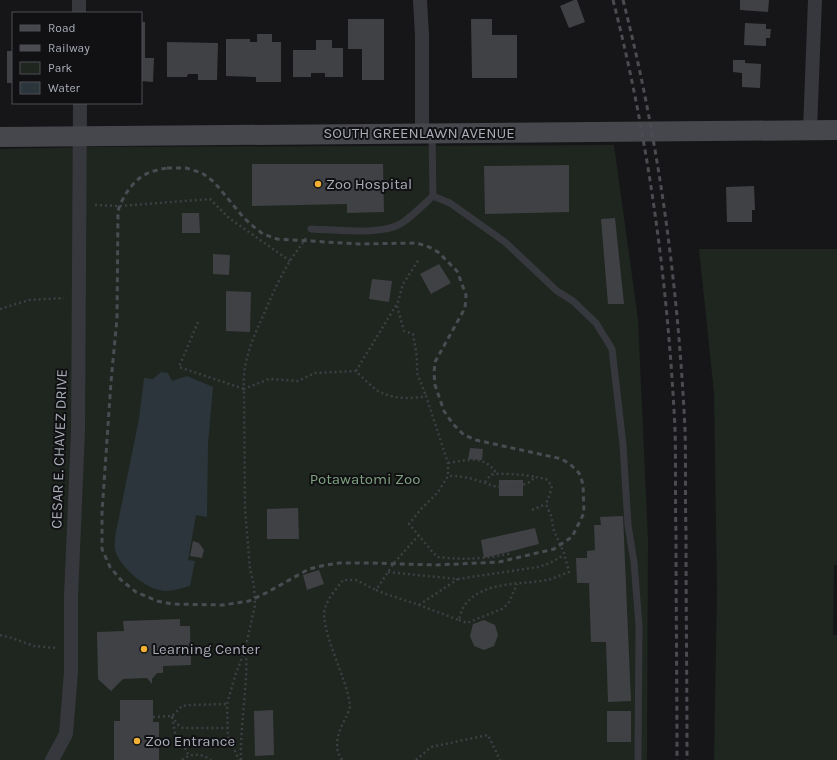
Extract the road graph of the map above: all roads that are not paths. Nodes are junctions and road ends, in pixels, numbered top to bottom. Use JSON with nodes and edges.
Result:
{"nodes":[{"id":1,"x":80,"y":0,"type":"edge"},
{"id":2,"x":420,"y":0,"type":"edge"},
{"id":3,"x":815,"y":0,"type":"edge"},
{"id":4,"x":79,"y":12,"type":"edge"},
{"id":5,"x":80,"y":104,"type":"edge"},
{"id":6,"x":810,"y":130,"type":"junction"},
{"id":7,"x":837,"y":130,"type":"edge"},
{"id":8,"x":427,"y":134,"type":"junction"},
{"id":9,"x":0,"y":136,"type":"edge"},
{"id":10,"x":81,"y":136,"type":"junction"},
{"id":11,"x":433,"y":196,"type":"junction"},
{"id":12,"x":311,"y":229,"type":"road end"},
{"id":13,"x":52,"y":760,"type":"edge"},
{"id":14,"x":638,"y":760,"type":"edge"}],
"edges":[{"from":1,"to":4,"type":"street"},
{"from":2,"to":8,"type":"street"},
{"from":3,"to":6,"type":"street"},
{"from":5,"to":10,"type":"street","name":"CESAR E. CHAVEZ DRIVE"},
{"from":6,"to":7,"type":"street","name":"SOUTH GREENLAWN AVENUE"},
{"from":6,"to":8,"type":"street","name":"SOUTH GREENLAWN AVENUE"},
{"from":8,"to":10,"type":"street","name":"SOUTH GREENLAWN AVENUE"},
{"from":8,"to":11,"type":"lane"},
{"from":9,"to":10,"type":"street","name":"SOUTH GREENLAWN AVENUE"},
{"from":10,"to":13,"type":"street","name":"CESAR E. CHAVEZ DRIVE"},
{"from":11,"to":12,"type":"lane"},
{"from":11,"to":14,"type":"lane"}]}
